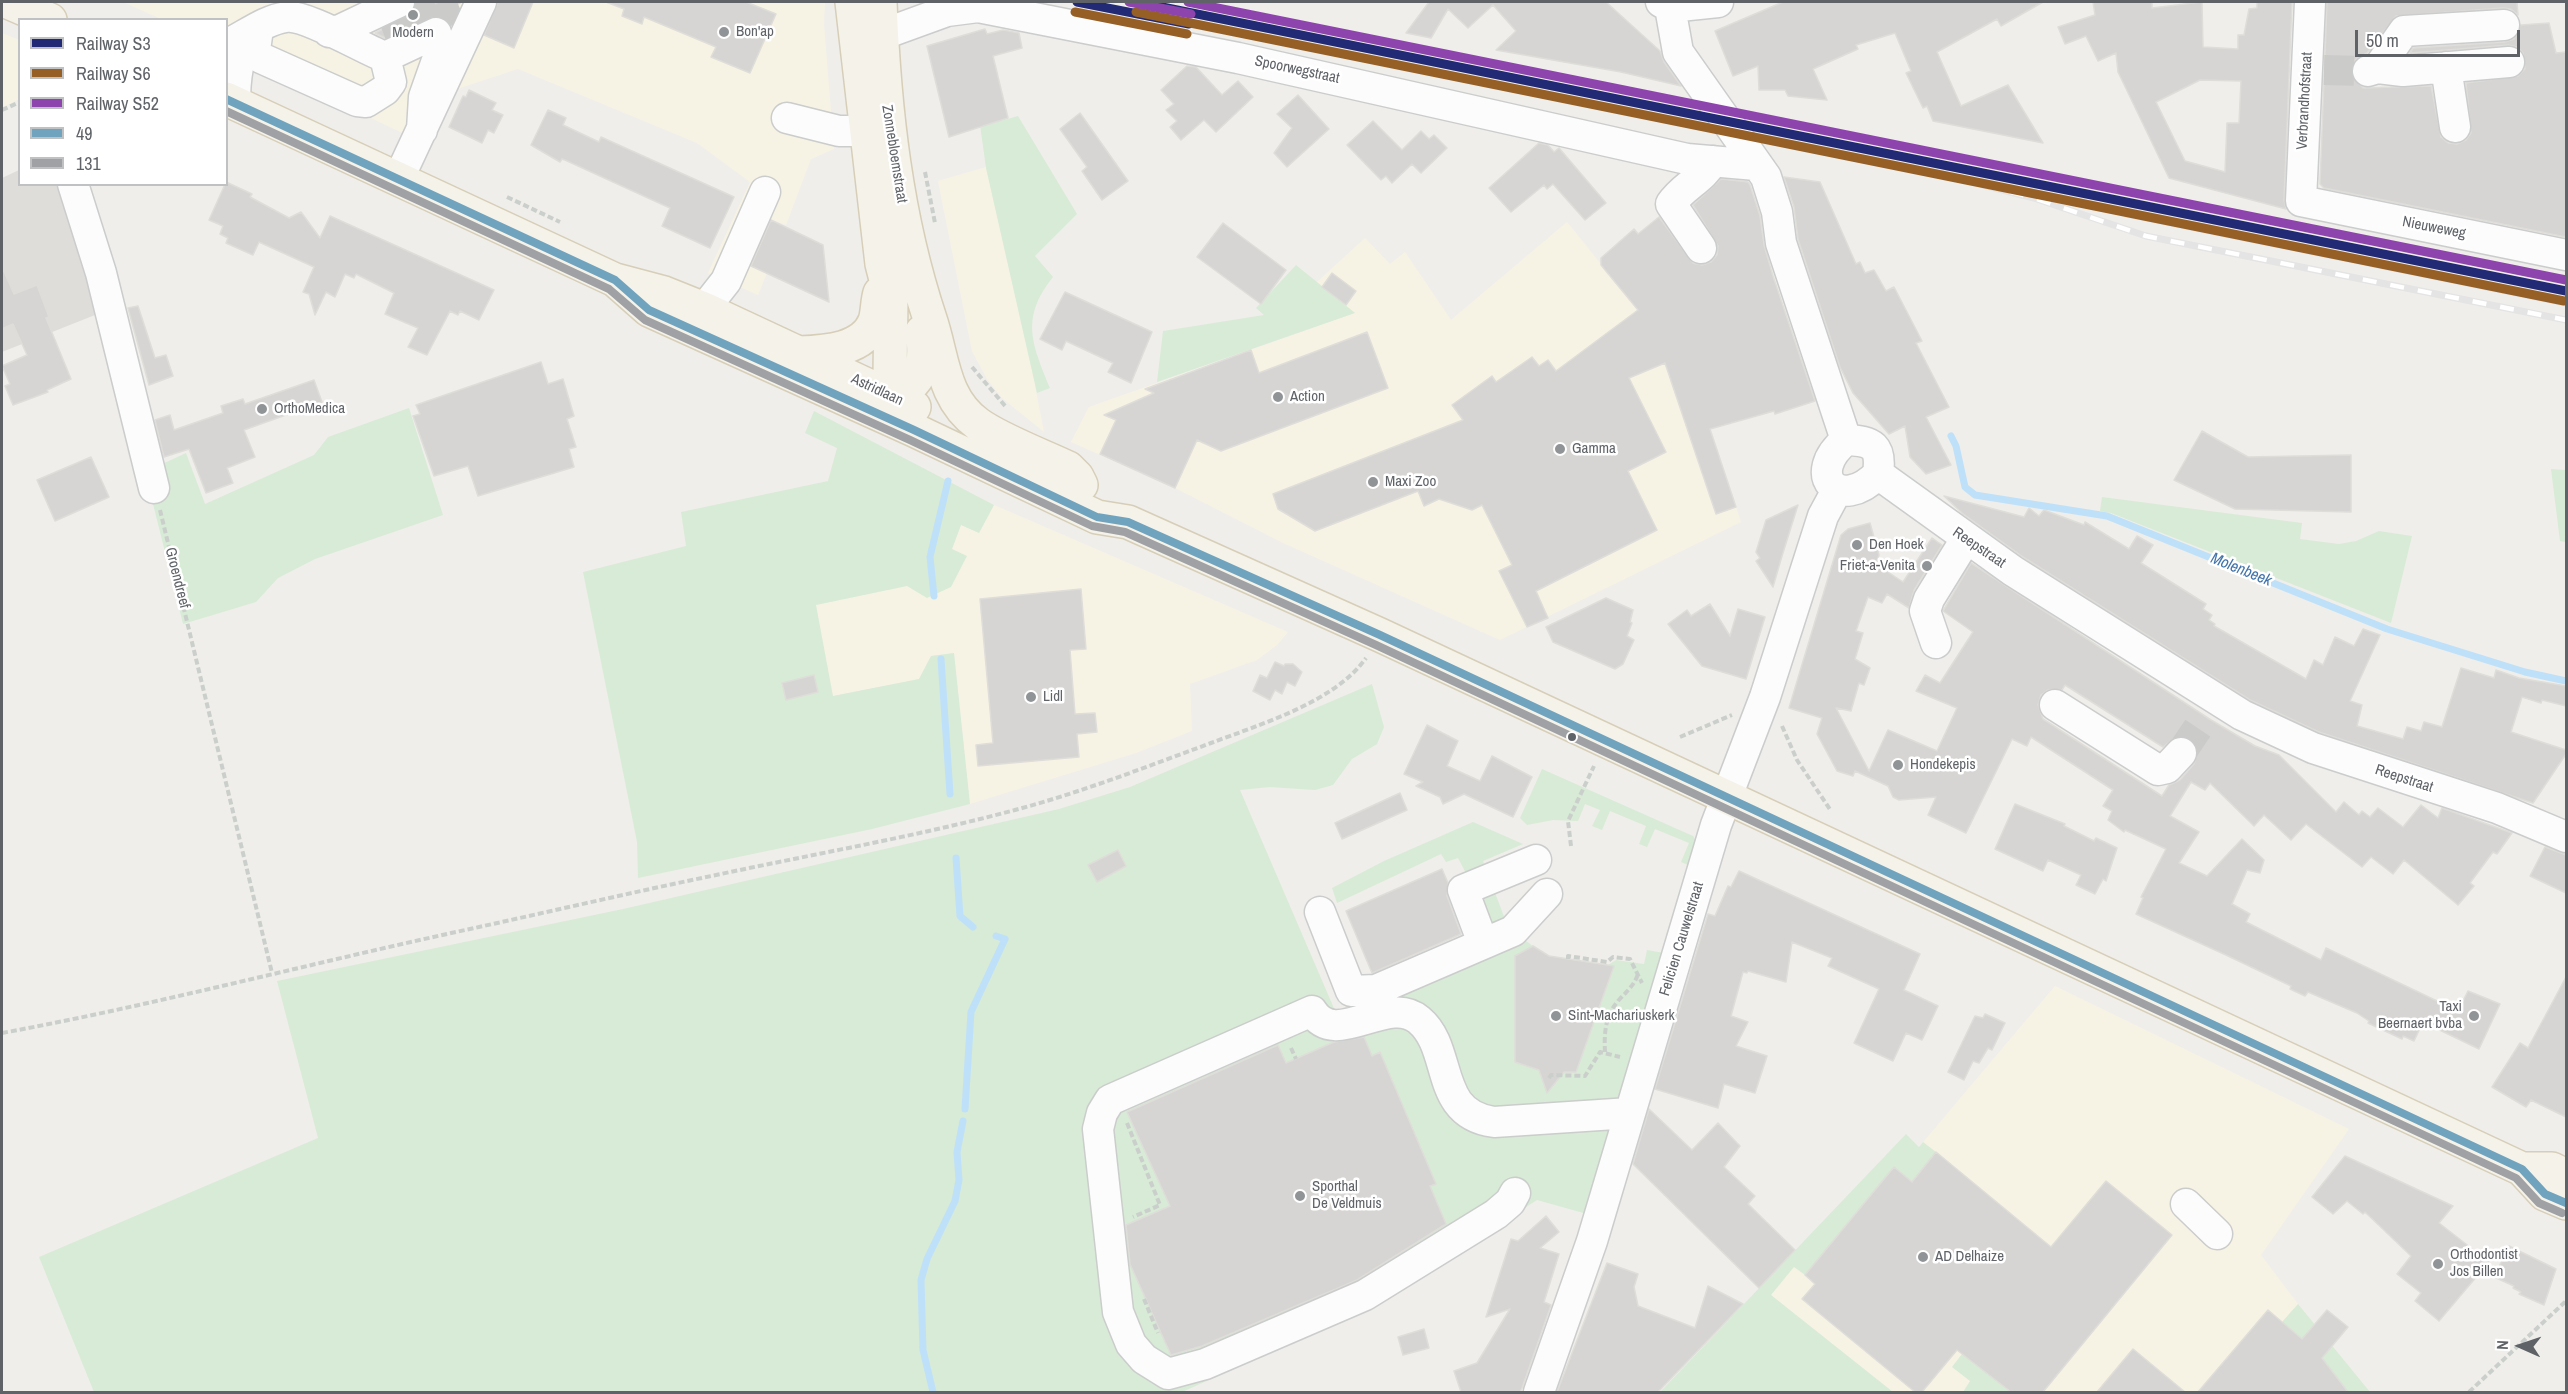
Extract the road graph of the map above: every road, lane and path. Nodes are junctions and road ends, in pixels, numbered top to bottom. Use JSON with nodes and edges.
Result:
{"nodes":[{"id":1,"x":8,"y":2,"type":"edge"},
{"id":2,"x":324,"y":2,"type":"edge"},
{"id":3,"x":399,"y":2,"type":"edge"},
{"id":4,"x":463,"y":2,"type":"edge"},
{"id":5,"x":481,"y":2,"type":"edge"},
{"id":6,"x":852,"y":2,"type":"edge"},
{"id":7,"x":880,"y":2,"type":"edge"},
{"id":8,"x":1718,"y":2,"type":"edge"},
{"id":9,"x":2310,"y":2,"type":"edge"},
{"id":10,"x":1666,"y":4,"type":"edge"},
{"id":11,"x":289,"y":16,"type":"junction"},
{"id":12,"x":45,"y":18,"type":"edge"},
{"id":13,"x":2504,"y":25,"type":"dead end"},
{"id":14,"x":329,"y":32,"type":"junction"},
{"id":15,"x":436,"y":33,"type":"junction"},
{"id":16,"x":881,"y":35,"type":"junction"},
{"id":17,"x":244,"y":36,"type":"edge"},
{"id":18,"x":385,"y":57,"type":"junction"},
{"id":19,"x":2509,"y":62,"type":"dead end"},
{"id":20,"x":2446,"y":68,"type":"junction"},
{"id":21,"x":231,"y":101,"type":"edge"},
{"id":22,"x":18,"y":103,"type":"edge"},
{"id":23,"x":2,"y":110,"type":"edge"},
{"id":24,"x":787,"y":118,"type":"dead end"},
{"id":25,"x":2455,"y":127,"type":"dead end"},
{"id":26,"x":422,"y":130,"type":"junction"},
{"id":27,"x":865,"y":131,"type":"junction"},
{"id":28,"x":1713,"y":161,"type":"junction"},
{"id":29,"x":1756,"y":165,"type":"junction"},
{"id":30,"x":924,"y":166,"type":"dead end"},
{"id":31,"x":398,"y":180,"type":"junction"},
{"id":32,"x":74,"y":186,"type":"edge"},
{"id":33,"x":765,"y":192,"type":"dead end"},
{"id":34,"x":2301,"y":201,"type":"joint"},
{"id":35,"x":937,"y":234,"type":"dead end"},
{"id":36,"x":1701,"y":248,"type":"dead end"},
{"id":37,"x":2566,"y":255,"type":"edge"},
{"id":38,"x":615,"y":280,"type":"junction"},
{"id":39,"x":884,"y":280,"type":"junction"},
{"id":40,"x":923,"y":303,"type":"junction"},
{"id":41,"x":704,"y":309,"type":"junction"},
{"id":42,"x":799,"y":353,"type":"junction"},
{"id":43,"x":969,"y":359,"type":"dead end"},
{"id":44,"x":893,"y":399,"type":"junction"},
{"id":45,"x":1009,"y":410,"type":"dead end"},
{"id":46,"x":1846,"y":440,"type":"junction"},
{"id":47,"x":1878,"y":474,"type":"junction"},
{"id":48,"x":1082,"y":485,"type":"junction"},
{"id":49,"x":154,"y":488,"type":"joint"},
{"id":50,"x":1837,"y":489,"type":"junction"},
{"id":51,"x":1128,"y":522,"type":"junction"},
{"id":52,"x":1966,"y":539,"type":"junction"},
{"id":53,"x":1380,"y":634,"type":"junction"},
{"id":54,"x":1936,"y":643,"type":"dead end"},
{"id":55,"x":2055,"y":705,"type":"dead end"},
{"id":56,"x":1739,"y":711,"type":"dead end"},
{"id":57,"x":1781,"y":723,"type":"dead end"},
{"id":58,"x":1680,"y":737,"type":"dead end"},
{"id":59,"x":2181,"y":753,"type":"tunnel mouth"},
{"id":60,"x":1594,"y":766,"type":"dead end"},
{"id":61,"x":1728,"y":796,"type":"junction"},
{"id":62,"x":1831,"y":811,"type":"dead end"},
{"id":63,"x":2566,"y":837,"type":"edge"},
{"id":64,"x":1571,"y":846,"type":"dead end"},
{"id":65,"x":1536,"y":861,"type":"dead end"},
{"id":66,"x":1547,"y":894,"type":"dead end"},
{"id":67,"x":1320,"y":912,"type":"dead end"},
{"id":68,"x":1483,"y":943,"type":"junction"},
{"id":69,"x":1568,"y":959,"type":"dead end"},
{"id":70,"x":272,"y":973,"type":"junction"},
{"id":71,"x":1638,"y":974,"type":"junction"},
{"id":72,"x":1645,"y":989,"type":"dead end"},
{"id":73,"x":2,"y":1033,"type":"edge"},
{"id":74,"x":1605,"y":1052,"type":"junction"},
{"id":75,"x":1628,"y":1059,"type":"dead end"},
{"id":76,"x":1549,"y":1078,"type":"dead end"},
{"id":77,"x":1116,"y":1098,"type":"junction"},
{"id":78,"x":1630,"y":1113,"type":"junction"},
{"id":79,"x":2522,"y":1169,"type":"junction"},
{"id":80,"x":2566,"y":1176,"type":"edge"},
{"id":81,"x":1515,"y":1193,"type":"dead end"},
{"id":82,"x":2566,"y":1203,"type":"edge"},
{"id":83,"x":2186,"y":1204,"type":"dead end"},
{"id":84,"x":1123,"y":1222,"type":"dead end"},
{"id":85,"x":2217,"y":1234,"type":"dead end"},
{"id":86,"x":2566,"y":1301,"type":"edge"},
{"id":87,"x":1539,"y":1392,"type":"edge"},
{"id":88,"x":2469,"y":1392,"type":"edge"}],
"edges":[{"from":1,"to":12,"type":"main road"},
{"from":2,"to":11,"type":"street"},
{"from":3,"to":14,"type":"street"},
{"from":4,"to":15,"type":"street"},
{"from":5,"to":26,"type":"street"},
{"from":6,"to":27,"type":"main road","name":"Zonnebloemstraat"},
{"from":7,"to":16,"type":"main road","name":"Zonnebloemstraat"},
{"from":8,"to":10,"type":"street"},
{"from":9,"to":34,"type":"street","name":"Verbrandhofstraat"},
{"from":10,"to":29,"type":"street"},
{"from":11,"to":14,"type":"street"},
{"from":11,"to":17,"type":"street"},
{"from":13,"to":20,"type":"street"},
{"from":14,"to":18,"type":"street"},
{"from":15,"to":18,"type":"street"},
{"from":15,"to":26,"type":"street"},
{"from":16,"to":28,"type":"street","name":"Spoorwegstraat"},
{"from":16,"to":40,"type":"main road","name":"Zonnebloemstraat"},
{"from":17,"to":18,"type":"street"},
{"from":17,"to":21,"type":"street"},
{"from":19,"to":20,"type":"street"},
{"from":20,"to":25,"type":"street"},
{"from":21,"to":31,"type":"main road","name":"Astridlaan"},
{"from":22,"to":23,"type":"path"},
{"from":24,"to":27,"type":"street"},
{"from":26,"to":31,"type":"street"},
{"from":27,"to":39,"type":"main road","name":"Zonnebloemstraat"},
{"from":28,"to":29,"type":"street","name":"Spoorwegstraat"},
{"from":28,"to":36,"type":"street"},
{"from":29,"to":46,"type":"street"},
{"from":30,"to":35,"type":"path"},
{"from":31,"to":38,"type":"main road","name":"Astridlaan"},
{"from":32,"to":49,"type":"street"},
{"from":33,"to":41,"type":"street"},
{"from":34,"to":37,"type":"street","name":"Nieuweweg"},
{"from":38,"to":41,"type":"main road","name":"Astridlaan"},
{"from":38,"to":44,"type":"main road","name":"Astridlaan"},
{"from":39,"to":42,"type":"main road"},
{"from":39,"to":44,"type":"main road"},
{"from":40,"to":44,"type":"main road"},
{"from":40,"to":48,"type":"main road"},
{"from":41,"to":42,"type":"main road","name":"Astridlaan"},
{"from":42,"to":44,"type":"main road","name":"Astridlaan"},
{"from":43,"to":45,"type":"path"},
{"from":44,"to":48,"type":"main road","name":"Astridlaan"},
{"from":44,"to":51,"type":"main road","name":"Astridlaan"},
{"from":46,"to":47,"type":"street"},
{"from":46,"to":50,"type":"street"},
{"from":47,"to":50,"type":"street"},
{"from":47,"to":52,"type":"street","name":"Reepstraat"},
{"from":48,"to":51,"type":"main road","name":"Astridlaan"},
{"from":49,"to":70,"type":"path","name":"Groendreef"},
{"from":50,"to":61,"type":"street","name":"Felicien Cauwelstraat"},
{"from":51,"to":53,"type":"main road","name":"Astridlaan"},
{"from":52,"to":54,"type":"street"},
{"from":52,"to":63,"type":"street","name":"Reepstraat"},
{"from":53,"to":61,"type":"main road","name":"Astridlaan"},
{"from":53,"to":70,"type":"path"},
{"from":55,"to":59,"type":"street"},
{"from":56,"to":58,"type":"path"},
{"from":57,"to":62,"type":"path"},
{"from":60,"to":64,"type":"path"},
{"from":61,"to":78,"type":"street","name":"Felicien Cauwelstraat"},
{"from":61,"to":79,"type":"main road","name":"Astridlaan"},
{"from":65,"to":68,"type":"street"},
{"from":66,"to":68,"type":"street"},
{"from":67,"to":68,"type":"street"},
{"from":69,"to":71,"type":"path"},
{"from":70,"to":73,"type":"path"},
{"from":71,"to":72,"type":"path"},
{"from":71,"to":74,"type":"path"},
{"from":74,"to":75,"type":"path"},
{"from":74,"to":76,"type":"path"},
{"from":77,"to":78,"type":"street"},
{"from":77,"to":81,"type":"street"},
{"from":77,"to":84,"type":"path"},
{"from":78,"to":87,"type":"street","name":"Felicien Cauwelstraat"},
{"from":79,"to":80,"type":"main road","name":"Astridlaan"},
{"from":79,"to":82,"type":"main road","name":"Astridlaan"},
{"from":83,"to":85,"type":"street"},
{"from":86,"to":88,"type":"path"}]}
